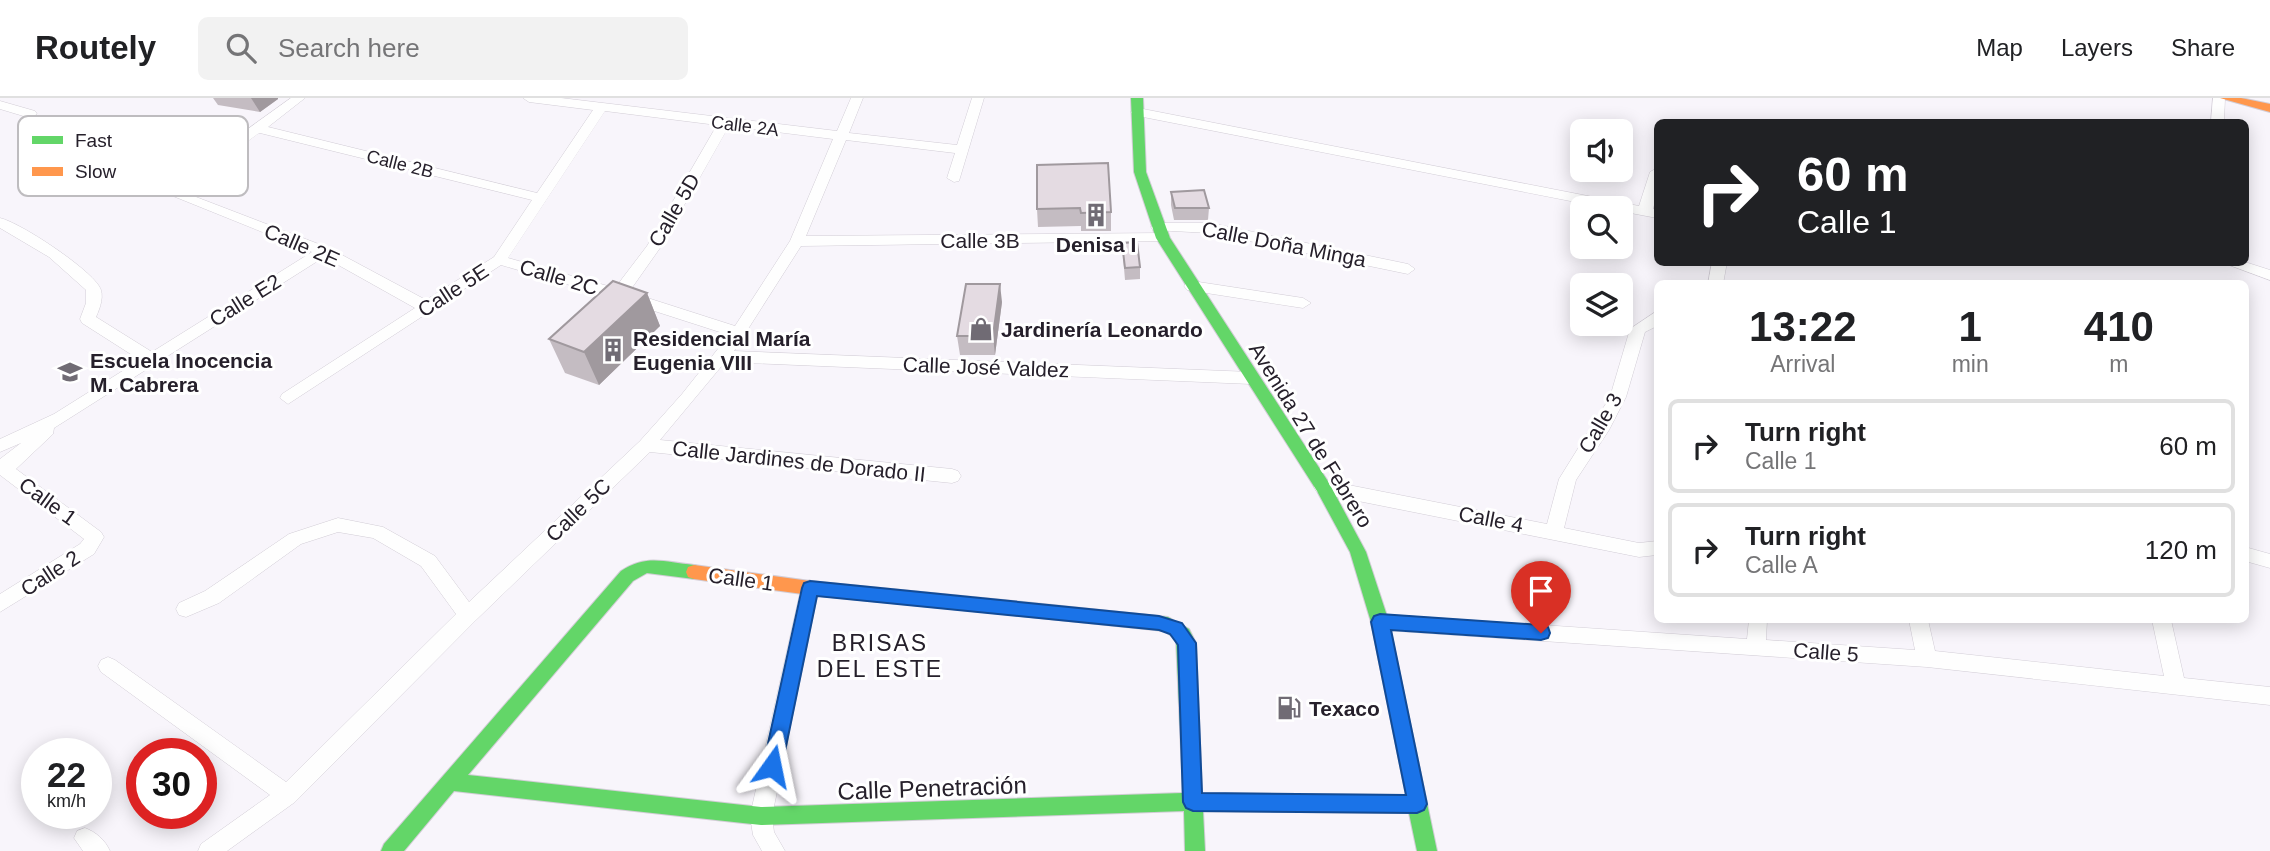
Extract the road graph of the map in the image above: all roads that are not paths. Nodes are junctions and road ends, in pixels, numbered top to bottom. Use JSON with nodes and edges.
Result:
{"nodes":[{"id":1,"x":299,"y":98,"type":"edge"},
{"id":2,"x":529,"y":98,"type":"edge"},
{"id":3,"x":857,"y":98,"type":"edge"},
{"id":4,"x":978,"y":98,"type":"edge"},
{"id":5,"x":2219,"y":98,"type":"edge"},
{"id":6,"x":2226,"y":98,"type":"edge"},
{"id":7,"x":1137,"y":105,"type":"edge"},
{"id":8,"x":0,"y":106,"type":"edge"},
{"id":9,"x":601,"y":108,"type":"junction"},
{"id":10,"x":2270,"y":108,"type":"edge"},
{"id":11,"x":2218,"y":119,"type":"edge"},
{"id":12,"x":0,"y":120,"type":"edge"},
{"id":13,"x":724,"y":124,"type":"junction"},
{"id":14,"x":260,"y":129,"type":"junction"},
{"id":15,"x":248,"y":137,"type":"edge"},
{"id":16,"x":840,"y":138,"type":"junction"},
{"id":17,"x":961,"y":150,"type":"junction"},
{"id":18,"x":954,"y":178,"type":"dead end"},
{"id":19,"x":1654,"y":192,"type":"edge"},
{"id":20,"x":184,"y":196,"type":"edge"},
{"id":21,"x":541,"y":198,"type":"junction"},
{"id":22,"x":1651,"y":212,"type":"edge"},
{"id":23,"x":0,"y":222,"type":"edge"},
{"id":24,"x":1160,"y":233,"type":"junction"},
{"id":25,"x":797,"y":242,"type":"junction"},
{"id":26,"x":324,"y":251,"type":"junction"},
{"id":27,"x":499,"y":260,"type":"junction"},
{"id":28,"x":2241,"y":266,"type":"edge"},
{"id":29,"x":1408,"y":269,"type":"dead end"},
{"id":30,"x":2270,"y":275,"type":"edge"},
{"id":31,"x":1192,"y":286,"type":"junction"},
{"id":32,"x":619,"y":294,"type":"junction"},
{"id":33,"x":1303,"y":303,"type":"dead end"},
{"id":34,"x":426,"y":307,"type":"junction"},
{"id":35,"x":1654,"y":322,"type":"edge"},
{"id":36,"x":739,"y":333,"type":"junction"},
{"id":37,"x":722,"y":356,"type":"junction"},
{"id":38,"x":151,"y":359,"type":"junction"},
{"id":39,"x":1251,"y":378,"type":"junction"},
{"id":40,"x":288,"y":398,"type":"dead end"},
{"id":41,"x":60,"y":418,"type":"junction"},
{"id":42,"x":646,"y":445,"type":"junction"},
{"id":43,"x":0,"y":446,"type":"edge"},
{"id":44,"x":2,"y":468,"type":"edge"},
{"id":45,"x":952,"y":476,"type":"dead end"},
{"id":46,"x":1323,"y":487,"type":"junction"},
{"id":47,"x":1554,"y":531,"type":"junction"},
{"id":48,"x":95,"y":537,"type":"joint"},
{"id":49,"x":1654,"y":548,"type":"edge"},
{"id":50,"x":2249,"y":555,"type":"edge"},
{"id":51,"x":2270,"y":561,"type":"edge"},
{"id":52,"x":810,"y":588,"type":"junction"},
{"id":53,"x":0,"y":604,"type":"edge"},
{"id":54,"x":186,"y":609,"type":"dead end"},
{"id":55,"x":468,"y":615,"type":"junction"},
{"id":56,"x":1380,"y":622,"type":"junction"},
{"id":57,"x":1758,"y":623,"type":"edge"},
{"id":58,"x":1920,"y":623,"type":"edge"},
{"id":59,"x":2163,"y":623,"type":"edge"},
{"id":60,"x":1756,"y":647,"type":"junction"},
{"id":61,"x":1927,"y":659,"type":"junction"},
{"id":62,"x":108,"y":666,"type":"dead end"},
{"id":63,"x":2176,"y":687,"type":"junction"},
{"id":64,"x":2270,"y":696,"type":"edge"},
{"id":65,"x":450,"y":782,"type":"junction"},
{"id":66,"x":287,"y":795,"type":"junction"},
{"id":67,"x":1193,"y":802,"type":"junction"},
{"id":68,"x":1417,"y":804,"type":"junction"},
{"id":69,"x":761,"y":817,"type":"junction"},
{"id":70,"x":209,"y":851,"type":"edge"},
{"id":71,"x":391,"y":851,"type":"edge"},
{"id":72,"x":774,"y":851,"type":"edge"},
{"id":73,"x":1195,"y":851,"type":"edge"},
{"id":74,"x":1427,"y":851,"type":"edge"}],
"edges":[{"from":1,"to":14,"type":"street"},
{"from":2,"to":9,"type":"street","name":"Calle 2A"},
{"from":3,"to":16,"type":"street","name":"Calle 5C"},
{"from":4,"to":17,"type":"street"},
{"from":5,"to":11,"type":"street"},
{"from":6,"to":10,"type":"street"},
{"from":7,"to":22,"type":"street"},
{"from":7,"to":24,"type":"street","name":"Avenida 27 de Febrero"},
{"from":8,"to":12,"type":"street"},
{"from":9,"to":13,"type":"street","name":"Calle 2A"},
{"from":9,"to":21,"type":"street","name":"Calle 5E"},
{"from":13,"to":16,"type":"street","name":"Calle 2A"},
{"from":13,"to":32,"type":"street","name":"Calle 5D"},
{"from":14,"to":15,"type":"street","name":"Calle 2E"},
{"from":14,"to":21,"type":"street","name":"Calle 2B"},
{"from":16,"to":17,"type":"street","name":"Calle 2A"},
{"from":16,"to":25,"type":"street","name":"Calle 5C"},
{"from":17,"to":18,"type":"street"},
{"from":19,"to":22,"type":"street"},
{"from":20,"to":26,"type":"street","name":"Calle 2E"},
{"from":21,"to":27,"type":"street","name":"Calle 5E"},
{"from":23,"to":38,"type":"street"},
{"from":24,"to":25,"type":"street","name":"Calle 3B"},
{"from":24,"to":29,"type":"street","name":"Calle Doña Minga"},
{"from":24,"to":31,"type":"street","name":"Avenida 27 de Febrero"},
{"from":25,"to":36,"type":"street","name":"Calle 5C"},
{"from":26,"to":34,"type":"street","name":"Calle 2E"},
{"from":26,"to":38,"type":"street","name":"Calle E2"},
{"from":27,"to":32,"type":"street","name":"Calle 2C"},
{"from":27,"to":34,"type":"street","name":"Calle 5E"},
{"from":28,"to":30,"type":"street"},
{"from":31,"to":33,"type":"street"},
{"from":31,"to":39,"type":"street","name":"Avenida 27 de Febrero"},
{"from":32,"to":36,"type":"street","name":"Calle 2C"},
{"from":34,"to":40,"type":"street","name":"Calle 5E"},
{"from":35,"to":47,"type":"street","name":"Calle 3"},
{"from":36,"to":37,"type":"street","name":"Calle 5C"},
{"from":37,"to":39,"type":"street","name":"Calle José Valdez"},
{"from":37,"to":42,"type":"street","name":"Calle 5C"},
{"from":38,"to":41,"type":"street","name":"Calle E2"},
{"from":39,"to":46,"type":"street","name":"Avenida 27 de Febrero"},
{"from":41,"to":43,"type":"street","name":"Calle E2"},
{"from":41,"to":44,"type":"street","name":"Calle E2"},
{"from":42,"to":45,"type":"street","name":"Calle Jardines de Dorado II"},
{"from":42,"to":55,"type":"street","name":"Calle 5C"},
{"from":44,"to":48,"type":"street","name":"Calle 1"},
{"from":46,"to":47,"type":"street","name":"Calle 4"},
{"from":46,"to":56,"type":"street","name":"Avenida 27 de Febrero"},
{"from":47,"to":49,"type":"street","name":"Calle 4"},
{"from":48,"to":53,"type":"street","name":"Calle 2"},
{"from":50,"to":51,"type":"street"},
{"from":52,"to":65,"type":"street","name":"Calle 1"},
{"from":52,"to":67,"type":"street","name":"Calle 1"},
{"from":52,"to":69,"type":"street"},
{"from":54,"to":55,"type":"street"},
{"from":55,"to":66,"type":"street","name":"Calle 5C"},
{"from":56,"to":60,"type":"street","name":"Calle 5"},
{"from":56,"to":68,"type":"street","name":"Avenida 27 de Febrero"},
{"from":57,"to":60,"type":"street"},
{"from":58,"to":61,"type":"street"},
{"from":59,"to":63,"type":"street"},
{"from":60,"to":61,"type":"street","name":"Calle 5"},
{"from":61,"to":63,"type":"street","name":"Calle 5"},
{"from":62,"to":66,"type":"street"},
{"from":63,"to":64,"type":"street","name":"Calle 5"},
{"from":65,"to":69,"type":"street","name":"Calle Penetración"},
{"from":65,"to":71,"type":"street"},
{"from":66,"to":70,"type":"street","name":"Calle 5C"},
{"from":67,"to":68,"type":"street","name":"Calle Penetración"},
{"from":67,"to":69,"type":"street","name":"Calle Penetración"},
{"from":67,"to":73,"type":"street"},
{"from":68,"to":74,"type":"street","name":"Avenida 27 de Febrero"},
{"from":69,"to":72,"type":"street"}]}
